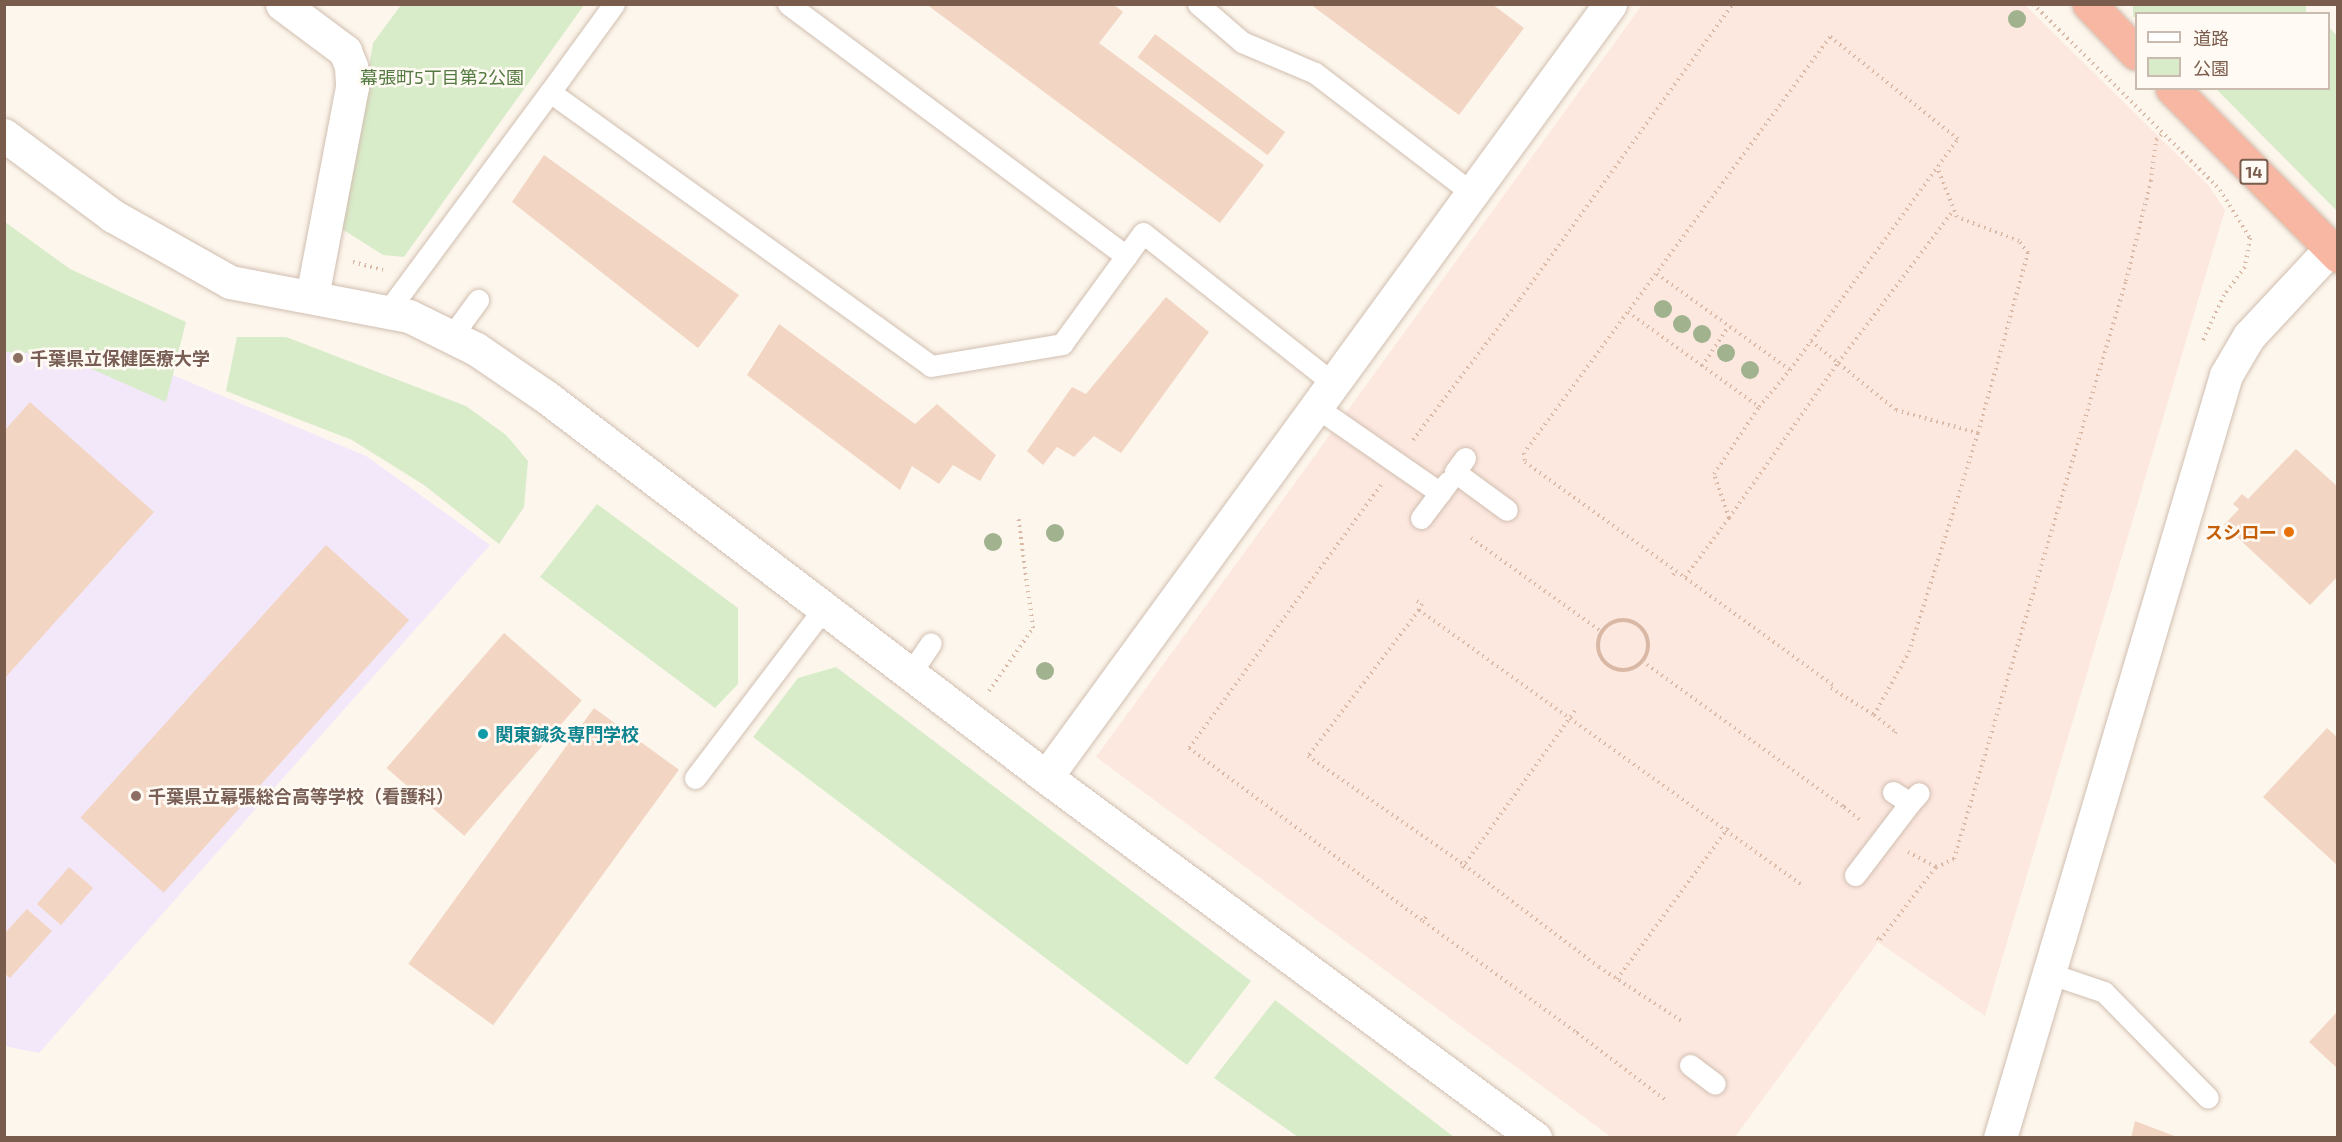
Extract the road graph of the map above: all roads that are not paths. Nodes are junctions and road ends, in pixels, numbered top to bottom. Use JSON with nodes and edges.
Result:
{"nodes":[{"id":1,"x":282,"y":4,"type":"edge"},
{"id":2,"x":614,"y":4,"type":"edge"},
{"id":3,"x":788,"y":4,"type":"edge"},
{"id":4,"x":1198,"y":4,"type":"edge"},
{"id":5,"x":1610,"y":4,"type":"edge"},
{"id":6,"x":2089,"y":4,"type":"edge"},
{"id":7,"x":2135,"y":52,"type":"edge"},
{"id":8,"x":2174,"y":90,"type":"edge"},
{"id":9,"x":549,"y":92,"type":"junction"},
{"id":10,"x":4,"y":135,"type":"edge"},
{"id":11,"x":1472,"y":193,"type":"junction"},
{"id":12,"x":2334,"y":252,"type":"edge"},
{"id":13,"x":1126,"y":256,"type":"junction"},
{"id":14,"x":312,"y":296,"type":"junction"},
{"id":15,"x":478,"y":300,"type":"dead end"},
{"id":16,"x":387,"y":312,"type":"junction"},
{"id":17,"x":451,"y":337,"type":"junction"},
{"id":18,"x":1325,"y":395,"type":"junction"},
{"id":19,"x":1440,"y":493,"type":"junction"},
{"id":20,"x":1507,"y":510,"type":"dead end"},
{"id":21,"x":1421,"y":518,"type":"dead end"},
{"id":22,"x":824,"y":608,"type":"junction"},
{"id":23,"x":931,"y":644,"type":"dead end"},
{"id":24,"x":910,"y":674,"type":"junction"},
{"id":25,"x":1046,"y":777,"type":"junction"},
{"id":26,"x":695,"y":778,"type":"dead end"},
{"id":27,"x":1908,"y":796,"type":"dead end"},
{"id":28,"x":1856,"y":875,"type":"dead end"},
{"id":29,"x":2048,"y":973,"type":"junction"},
{"id":30,"x":1690,"y":1065,"type":"dead end"},
{"id":31,"x":1715,"y":1084,"type":"dead end"},
{"id":32,"x":2208,"y":1098,"type":"dead end"},
{"id":33,"x":1535,"y":1137,"type":"edge"},
{"id":34,"x":2000,"y":1137,"type":"edge"}],
"edges":[{"from":1,"to":14,"type":"street"},
{"from":2,"to":9,"type":"lane"},
{"from":3,"to":13,"type":"lane"},
{"from":4,"to":11,"type":"lane"},
{"from":5,"to":11,"type":"street"},
{"from":6,"to":7,"type":"highway"},
{"from":8,"to":12,"type":"highway","number":"14"},
{"from":9,"to":13,"type":"lane"},
{"from":9,"to":16,"type":"lane"},
{"from":10,"to":14,"type":"street"},
{"from":11,"to":18,"type":"street"},
{"from":12,"to":29,"type":"street"},
{"from":13,"to":18,"type":"lane"},
{"from":14,"to":16,"type":"street"},
{"from":15,"to":17,"type":"lane"},
{"from":16,"to":17,"type":"street"},
{"from":17,"to":22,"type":"street"},
{"from":18,"to":19,"type":"lane"},
{"from":18,"to":25,"type":"street"},
{"from":19,"to":20,"type":"lane"},
{"from":19,"to":21,"type":"lane"},
{"from":22,"to":24,"type":"street"},
{"from":22,"to":26,"type":"lane"},
{"from":23,"to":24,"type":"lane"},
{"from":24,"to":25,"type":"street"},
{"from":25,"to":33,"type":"street"},
{"from":27,"to":28,"type":"lane"},
{"from":29,"to":32,"type":"lane"},
{"from":29,"to":34,"type":"street"},
{"from":30,"to":31,"type":"lane"}]}
